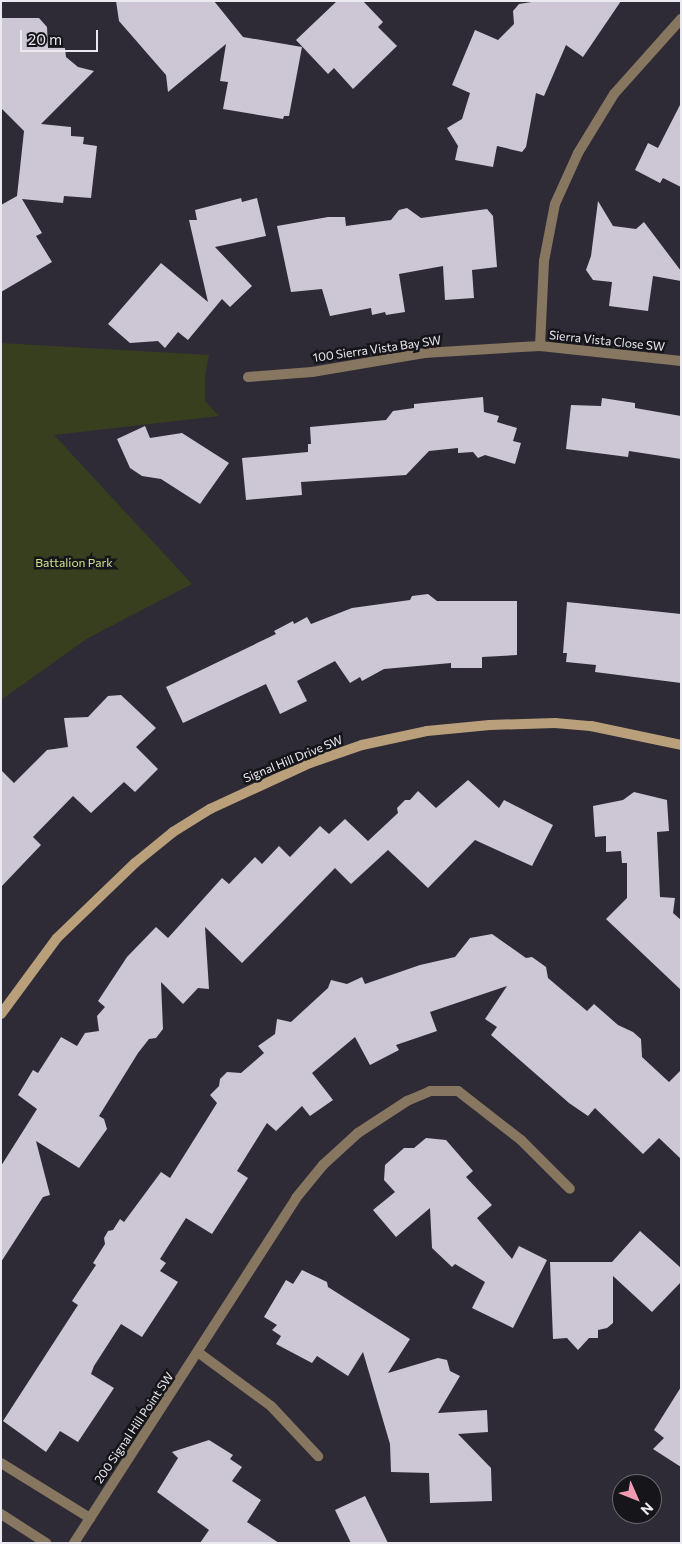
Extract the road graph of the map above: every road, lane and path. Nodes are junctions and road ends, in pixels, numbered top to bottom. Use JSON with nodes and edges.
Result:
{"nodes":[{"id":1,"x":681,"y":19,"type":"edge"},
{"id":2,"x":540,"y":346,"type":"junction"},
{"id":3,"x":681,"y":362,"type":"edge"},
{"id":4,"x":248,"y":378,"type":"dead end"},
{"id":5,"x":681,"y":745,"type":"edge"},
{"id":6,"x":1,"y":1014,"type":"edge"},
{"id":7,"x":570,"y":1189,"type":"dead end"},
{"id":8,"x":199,"y":1353,"type":"junction"},
{"id":9,"x":318,"y":1456,"type":"dead end"},
{"id":10,"x":1,"y":1463,"type":"edge"},
{"id":11,"x":1,"y":1514,"type":"edge"},
{"id":12,"x":90,"y":1518,"type":"junction"},
{"id":13,"x":46,"y":1543,"type":"edge"},
{"id":14,"x":74,"y":1543,"type":"edge"}],
"edges":[{"from":1,"to":2,"type":"street","name":"Sierra Vista Close SW"},
{"from":2,"to":3,"type":"street","name":"Sierra Vista Close SW"},
{"from":2,"to":4,"type":"street","name":"100 Sierra Vista Bay SW"},
{"from":5,"to":6,"type":"street","name":"Signal Hill Drive SW"},
{"from":7,"to":8,"type":"street","name":"200 Signal Hill Point SW"},
{"from":8,"to":9,"type":"street"},
{"from":8,"to":12,"type":"street","name":"200 Signal Hill Point SW"},
{"from":10,"to":12,"type":"street"},
{"from":11,"to":13,"type":"street"},
{"from":12,"to":14,"type":"street","name":"200 Signal Hill Point SW"}]}
